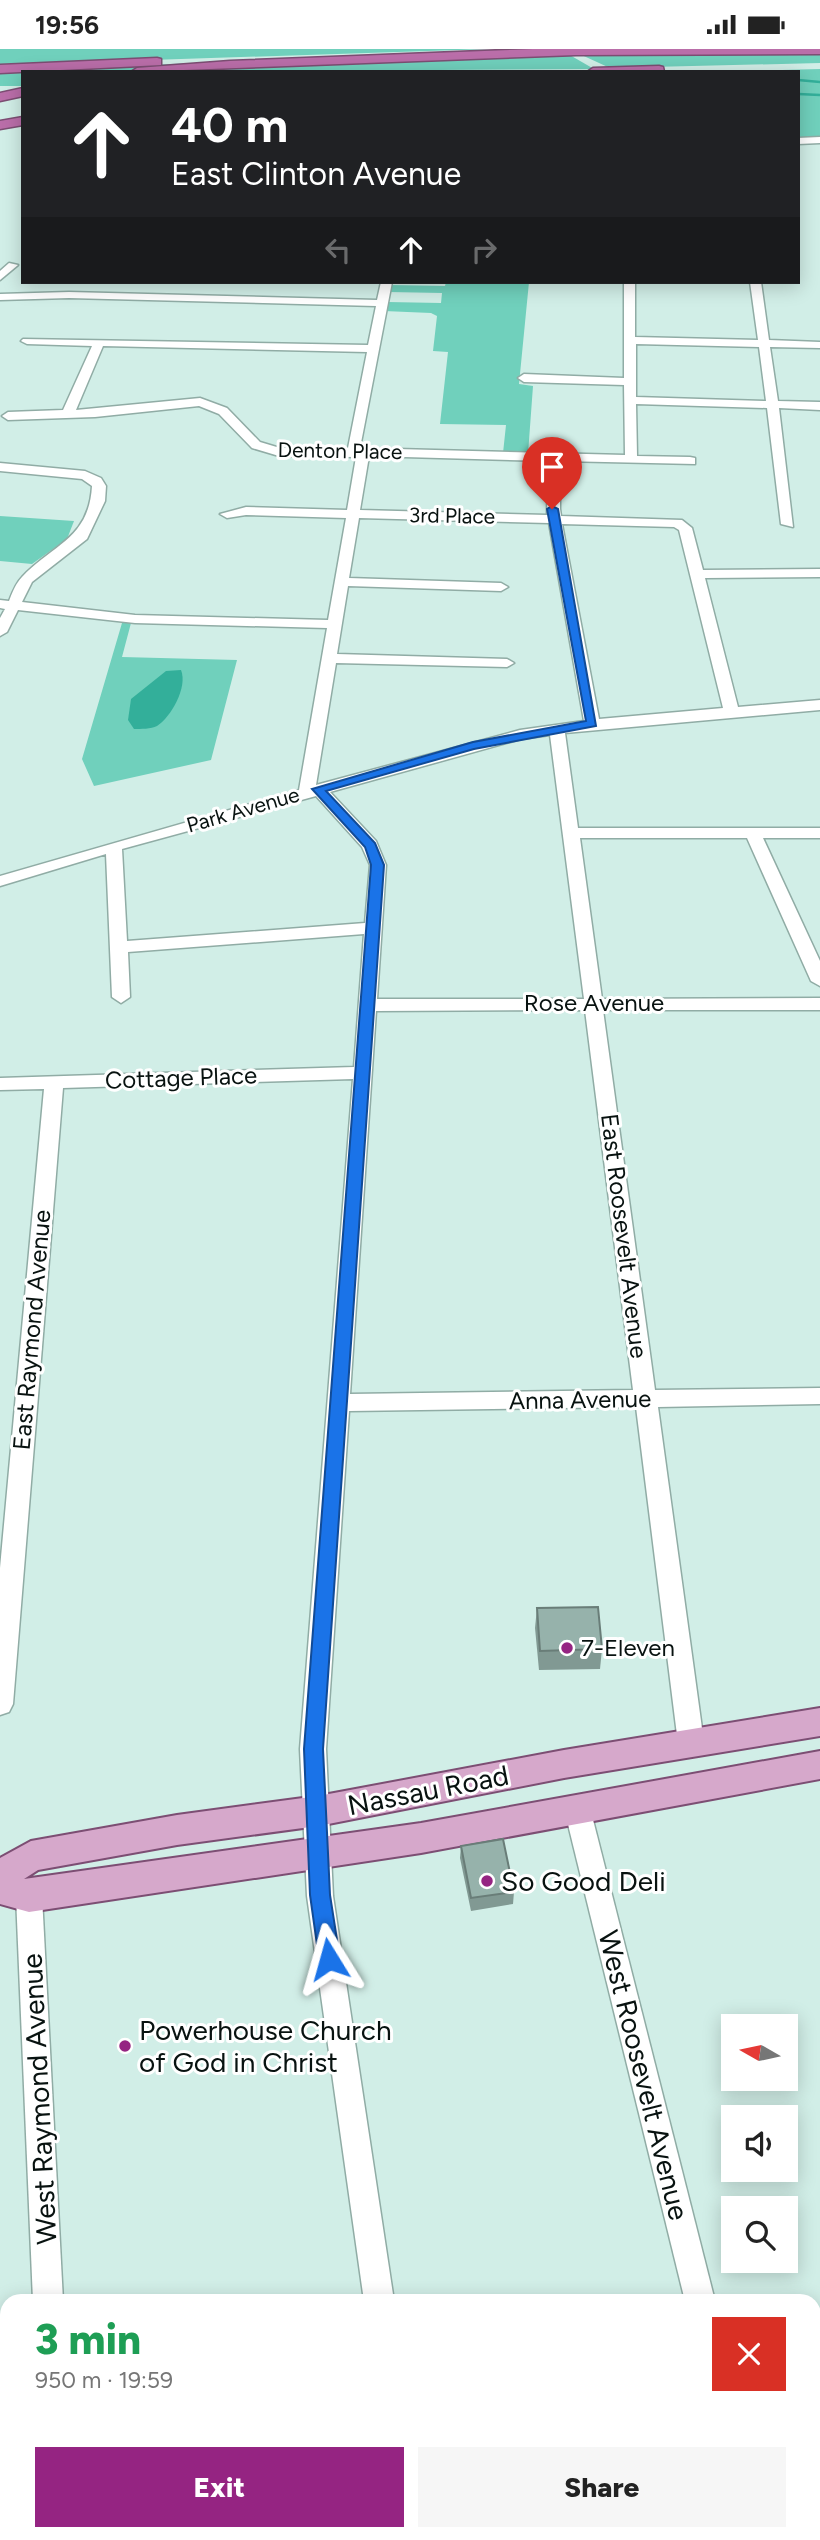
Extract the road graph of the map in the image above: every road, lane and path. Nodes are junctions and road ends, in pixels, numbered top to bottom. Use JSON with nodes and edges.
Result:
{"nodes":[{"id":1,"x":566,"y":49,"type":"edge"},
{"id":2,"x":613,"y":50,"type":"edge"},
{"id":3,"x":820,"y":50,"type":"edge"},
{"id":4,"x":518,"y":52,"type":"edge"},
{"id":5,"x":0,"y":68,"type":"edge"},
{"id":6,"x":671,"y":69,"type":"dead end"},
{"id":7,"x":175,"y":70,"type":"edge"},
{"id":8,"x":634,"y":70,"type":"edge"},
{"id":9,"x":21,"y":90,"type":"edge"},
{"id":10,"x":2,"y":91,"type":"edge"},
{"id":11,"x":21,"y":114,"type":"edge"},
{"id":12,"x":0,"y":116,"type":"edge"},
{"id":13,"x":21,"y":121,"type":"edge"},
{"id":14,"x":0,"y":125,"type":"edge"},
{"id":15,"x":820,"y":140,"type":"edge"},
{"id":16,"x":800,"y":141,"type":"edge"},
{"id":17,"x":13,"y":265,"type":"dead end"},
{"id":18,"x":0,"y":277,"type":"edge"},
{"id":19,"x":386,"y":284,"type":"edge"},
{"id":20,"x":629,"y":284,"type":"edge"},
{"id":21,"x":756,"y":284,"type":"edge"},
{"id":22,"x":0,"y":297,"type":"edge"},
{"id":23,"x":382,"y":303,"type":"junction"},
{"id":24,"x":630,"y":340,"type":"junction"},
{"id":25,"x":27,"y":341,"type":"dead end"},
{"id":26,"x":99,"y":343,"type":"junction"},
{"id":27,"x":764,"y":344,"type":"junction"},
{"id":28,"x":820,"y":345,"type":"edge"},
{"id":29,"x":373,"y":349,"type":"junction"},
{"id":30,"x":524,"y":378,"type":"dead end"},
{"id":31,"x":630,"y":382,"type":"junction"},
{"id":32,"x":630,"y":400,"type":"junction"},
{"id":33,"x":772,"y":404,"type":"junction"},
{"id":34,"x":820,"y":406,"type":"edge"},
{"id":35,"x":68,"y":414,"type":"junction"},
{"id":36,"x":8,"y":416,"type":"dead end"},
{"id":37,"x":358,"y":453,"type":"junction"},
{"id":38,"x":554,"y":457,"type":"junction"},
{"id":39,"x":631,"y":459,"type":"junction"},
{"id":40,"x":690,"y":461,"type":"dead end"},
{"id":41,"x":0,"y":467,"type":"edge"},
{"id":42,"x":227,"y":514,"type":"dead end"},
{"id":43,"x":353,"y":514,"type":"junction"},
{"id":44,"x":556,"y":519,"type":"junction"},
{"id":45,"x":788,"y":524,"type":"dead end"},
{"id":46,"x":820,"y":573,"type":"edge"},
{"id":47,"x":697,"y":574,"type":"junction"},
{"id":48,"x":342,"y":582,"type":"junction"},
{"id":49,"x":501,"y":586,"type":"dead end"},
{"id":50,"x":6,"y":605,"type":"edge"},
{"id":51,"x":334,"y":624,"type":"junction"},
{"id":52,"x":0,"y":632,"type":"edge"},
{"id":53,"x":329,"y":658,"type":"junction"},
{"id":54,"x":508,"y":663,"type":"dead end"},
{"id":55,"x":820,"y":705,"type":"edge"},
{"id":56,"x":732,"y":712,"type":"junction"},
{"id":57,"x":592,"y":724,"type":"junction"},
{"id":58,"x":557,"y":728,"type":"junction"},
{"id":59,"x":312,"y":790,"type":"junction"},
{"id":60,"x":571,"y":833,"type":"junction"},
{"id":61,"x":753,"y":833,"type":"junction"},
{"id":62,"x":820,"y":833,"type":"edge"},
{"id":63,"x":114,"y":846,"type":"junction"},
{"id":64,"x":0,"y":881,"type":"edge"},
{"id":65,"x":373,"y":928,"type":"junction"},
{"id":66,"x":118,"y":947,"type":"junction"},
{"id":67,"x":820,"y":981,"type":"edge"},
{"id":68,"x":121,"y":997,"type":"dead end"},
{"id":69,"x":594,"y":1002,"type":"junction"},
{"id":70,"x":816,"y":1004,"type":"edge"},
{"id":71,"x":368,"y":1005,"type":"junction"},
{"id":72,"x":820,"y":1023,"type":"edge"},
{"id":73,"x":362,"y":1073,"type":"junction"},
{"id":74,"x":54,"y":1082,"type":"junction"},
{"id":75,"x":0,"y":1084,"type":"edge"},
{"id":76,"x":820,"y":1396,"type":"edge"},
{"id":77,"x":645,"y":1399,"type":"junction"},
{"id":78,"x":339,"y":1403,"type":"junction"},
{"id":79,"x":0,"y":1704,"type":"edge"},
{"id":80,"x":820,"y":1723,"type":"edge"},
{"id":81,"x":691,"y":1743,"type":"junction"},
{"id":82,"x":820,"y":1765,"type":"edge"},
{"id":83,"x":577,"y":1808,"type":"junction"},
{"id":84,"x":319,"y":1830,"type":"junction"},
{"id":85,"x":0,"y":1876,"type":"edge"},
{"id":86,"x":15,"y":1893,"type":"edge"},
{"id":87,"x":47,"y":2294,"type":"edge"},
{"id":88,"x":378,"y":2294,"type":"edge"},
{"id":89,"x":699,"y":2294,"type":"edge"}],
"edges":[{"from":1,"to":4,"type":"highway"},
{"from":2,"to":3,"type":"highway"},
{"from":2,"to":4,"type":"highway"},
{"from":4,"to":5,"type":"highway"},
{"from":4,"to":7,"type":"highway"},
{"from":6,"to":8,"type":"highway"},
{"from":9,"to":10,"type":"highway"},
{"from":11,"to":12,"type":"highway"},
{"from":13,"to":14,"type":"highway"},
{"from":15,"to":16,"type":"street"},
{"from":17,"to":18,"type":"street"},
{"from":19,"to":23,"type":"street"},
{"from":20,"to":24,"type":"street"},
{"from":21,"to":27,"type":"street"},
{"from":22,"to":23,"type":"street"},
{"from":23,"to":29,"type":"street"},
{"from":24,"to":27,"type":"street"},
{"from":24,"to":31,"type":"street"},
{"from":25,"to":26,"type":"street"},
{"from":26,"to":29,"type":"street"},
{"from":26,"to":35,"type":"street"},
{"from":27,"to":28,"type":"street"},
{"from":27,"to":33,"type":"street"},
{"from":29,"to":37,"type":"street"},
{"from":30,"to":31,"type":"street"},
{"from":31,"to":32,"type":"street"},
{"from":32,"to":33,"type":"street"},
{"from":32,"to":39,"type":"street"},
{"from":33,"to":34,"type":"street"},
{"from":33,"to":45,"type":"street"},
{"from":35,"to":36,"type":"street","name":"Denton Place"},
{"from":35,"to":37,"type":"street","name":"Denton Place"},
{"from":37,"to":38,"type":"street","name":"Denton Place"},
{"from":37,"to":43,"type":"street"},
{"from":38,"to":39,"type":"street","name":"Denton Place"},
{"from":38,"to":44,"type":"street"},
{"from":39,"to":40,"type":"street","name":"Denton Place"},
{"from":41,"to":50,"type":"street"},
{"from":42,"to":43,"type":"street","name":"3rd Place"},
{"from":43,"to":44,"type":"street","name":"3rd Place"},
{"from":43,"to":48,"type":"street"},
{"from":44,"to":47,"type":"street","name":"3rd Place"},
{"from":44,"to":57,"type":"street"},
{"from":46,"to":47,"type":"street"},
{"from":47,"to":56,"type":"street"},
{"from":48,"to":49,"type":"street"},
{"from":48,"to":51,"type":"street"},
{"from":50,"to":51,"type":"street"},
{"from":50,"to":52,"type":"street"},
{"from":51,"to":53,"type":"street"},
{"from":53,"to":54,"type":"street"},
{"from":53,"to":59,"type":"street"},
{"from":55,"to":56,"type":"street","name":"Park Avenue"},
{"from":56,"to":57,"type":"street","name":"Park Avenue"},
{"from":57,"to":58,"type":"street","name":"Park Avenue"},
{"from":58,"to":59,"type":"street","name":"Park Avenue"},
{"from":58,"to":60,"type":"street","name":"East Roosevelt Avenue"},
{"from":59,"to":63,"type":"street","name":"Park Avenue"},
{"from":59,"to":65,"type":"street"},
{"from":60,"to":61,"type":"street"},
{"from":60,"to":69,"type":"street","name":"East Roosevelt Avenue"},
{"from":61,"to":62,"type":"street"},
{"from":61,"to":67,"type":"street"},
{"from":63,"to":64,"type":"street","name":"Park Avenue"},
{"from":63,"to":66,"type":"street"},
{"from":65,"to":66,"type":"street"},
{"from":65,"to":71,"type":"street"},
{"from":66,"to":68,"type":"street"},
{"from":69,"to":70,"type":"street","name":"Rose Avenue"},
{"from":69,"to":71,"type":"street","name":"Rose Avenue"},
{"from":69,"to":77,"type":"street","name":"East Roosevelt Avenue"},
{"from":70,"to":72,"type":"street"},
{"from":71,"to":73,"type":"street"},
{"from":73,"to":74,"type":"street","name":"Cottage Place"},
{"from":73,"to":78,"type":"street"},
{"from":74,"to":75,"type":"street","name":"Cottage Place"},
{"from":74,"to":79,"type":"street","name":"East Raymond Avenue"},
{"from":76,"to":77,"type":"street","name":"Anna Avenue"},
{"from":77,"to":78,"type":"street","name":"Anna Avenue"},
{"from":77,"to":81,"type":"street","name":"East Roosevelt Avenue"},
{"from":78,"to":84,"type":"street"},
{"from":80,"to":81,"type":"main road","name":"Nassau Road"},
{"from":81,"to":84,"type":"main road","name":"Nassau Road"},
{"from":82,"to":83,"type":"main road","name":"Nassau Road"},
{"from":83,"to":84,"type":"main road","name":"Nassau Road"},
{"from":83,"to":89,"type":"street","name":"West Roosevelt Avenue"},
{"from":84,"to":85,"type":"main road","name":"Nassau Road"},
{"from":84,"to":86,"type":"main road","name":"Nassau Road"},
{"from":84,"to":88,"type":"street"},
{"from":86,"to":87,"type":"street","name":"West Raymond Avenue"}]}
